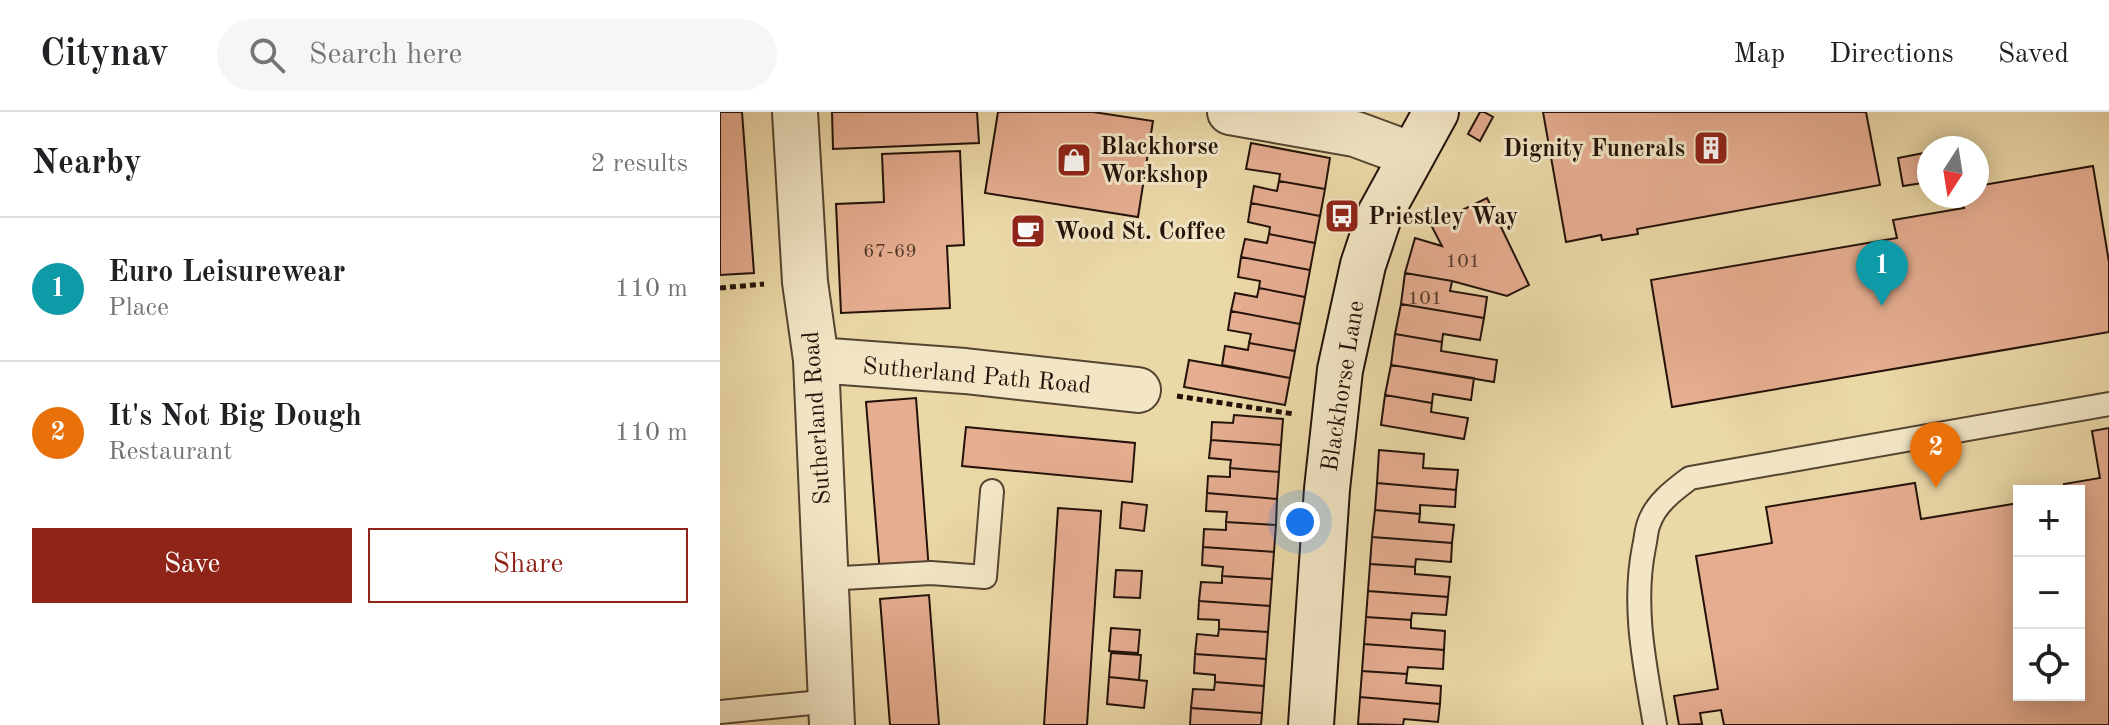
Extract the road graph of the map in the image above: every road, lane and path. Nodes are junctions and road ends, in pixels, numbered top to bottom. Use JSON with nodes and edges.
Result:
{"nodes":[{"id":1,"x":795,"y":112,"type":"edge"},
{"id":2,"x":1230,"y":112,"type":"edge"},
{"id":3,"x":1436,"y":112,"type":"edge"},
{"id":4,"x":1412,"y":155,"type":"junction"},
{"id":5,"x":816,"y":360,"type":"junction"},
{"id":6,"x":1138,"y":390,"type":"joint"},
{"id":7,"x":2109,"y":404,"type":"edge"},
{"id":8,"x":1335,"y":420,"type":"junction"},
{"id":9,"x":992,"y":491,"type":"dead end"},
{"id":10,"x":825,"y":579,"type":"junction"},
{"id":11,"x":720,"y":712,"type":"edge"},
{"id":12,"x":832,"y":713,"type":"edge"},
{"id":13,"x":1311,"y":725,"type":"edge"},
{"id":14,"x":1655,"y":725,"type":"edge"}],
"edges":[{"from":1,"to":5,"type":"street","name":"Sutherland Road"},
{"from":2,"to":4,"type":"street"},
{"from":3,"to":4,"type":"street","name":"Blackhorse Lane"},
{"from":4,"to":8,"type":"street","name":"Blackhorse Lane"},
{"from":5,"to":6,"type":"street","name":"Sutherland Path Road"},
{"from":5,"to":10,"type":"street","name":"Sutherland Road"},
{"from":6,"to":8,"type":"path"},
{"from":7,"to":14,"type":"lane"},
{"from":8,"to":13,"type":"street","name":"Blackhorse Lane"},
{"from":9,"to":10,"type":"lane"},
{"from":10,"to":12,"type":"street","name":"Sutherland Road"},
{"from":11,"to":12,"type":"lane"}]}
